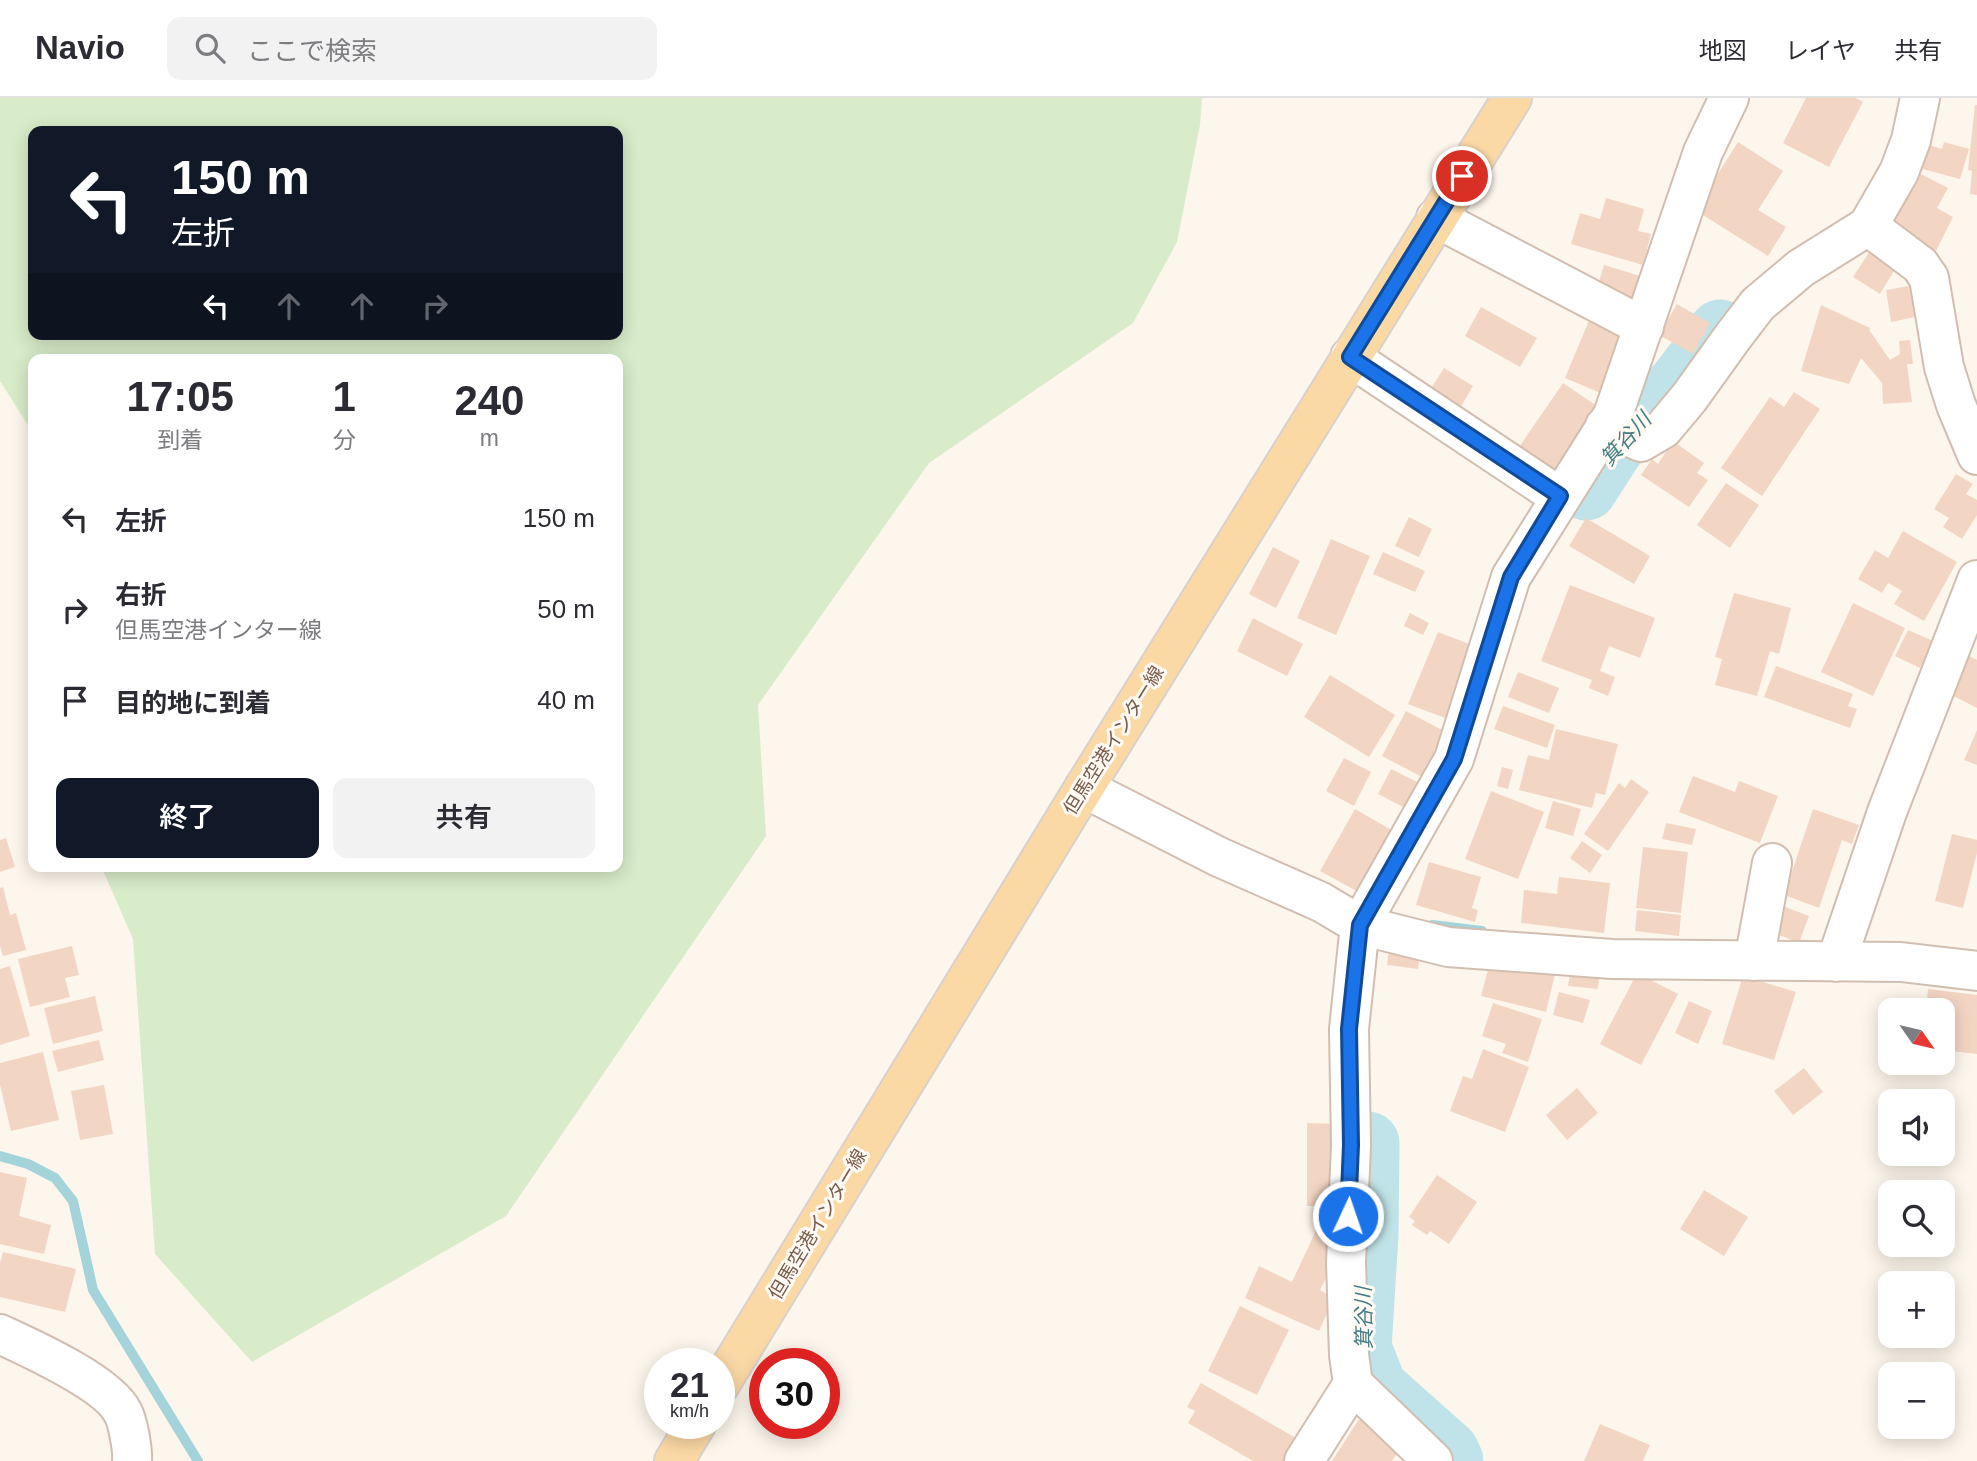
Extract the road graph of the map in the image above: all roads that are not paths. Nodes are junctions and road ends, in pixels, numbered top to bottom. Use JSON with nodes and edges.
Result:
{"nodes":[{"id":1,"x":1512,"y":98,"type":"edge"},
{"id":2,"x":1729,"y":98,"type":"edge"},
{"id":3,"x":1920,"y":98,"type":"edge"},
{"id":4,"x":1436,"y":218,"type":"junction"},
{"id":5,"x":1868,"y":226,"type":"junction"},
{"id":6,"x":1644,"y":327,"type":"junction"},
{"id":7,"x":1350,"y":357,"type":"junction"},
{"id":8,"x":1605,"y":426,"type":"junction"},
{"id":9,"x":1977,"y":455,"type":"edge"},
{"id":10,"x":1560,"y":496,"type":"junction"},
{"id":11,"x":1977,"y":580,"type":"edge"},
{"id":12,"x":1084,"y":788,"type":"junction"},
{"id":13,"x":1772,"y":863,"type":"dead end"},
{"id":14,"x":1360,"y":925,"type":"junction"},
{"id":15,"x":1754,"y":961,"type":"junction"},
{"id":16,"x":1836,"y":962,"type":"junction"},
{"id":17,"x":1977,"y":971,"type":"edge"},
{"id":18,"x":0,"y":1334,"type":"edge"},
{"id":19,"x":735,"y":1360,"type":"edge"},
{"id":20,"x":1353,"y":1384,"type":"junction"},
{"id":21,"x":687,"y":1439,"type":"edge"},
{"id":22,"x":132,"y":1461,"type":"edge"},
{"id":23,"x":674,"y":1461,"type":"edge"},
{"id":24,"x":1304,"y":1461,"type":"edge"},
{"id":25,"x":1433,"y":1461,"type":"edge"}],
"edges":[{"from":1,"to":4,"type":"main road","name":"但馬空港インター線"},
{"from":2,"to":6,"type":"street"},
{"from":3,"to":5,"type":"street"},
{"from":4,"to":6,"type":"street"},
{"from":4,"to":7,"type":"main road","name":"但馬空港インター線"},
{"from":5,"to":8,"type":"street"},
{"from":5,"to":9,"type":"street"},
{"from":6,"to":8,"type":"street"},
{"from":7,"to":10,"type":"street"},
{"from":7,"to":12,"type":"main road","name":"但馬空港インター線"},
{"from":8,"to":10,"type":"street"},
{"from":10,"to":14,"type":"street"},
{"from":11,"to":16,"type":"street"},
{"from":12,"to":14,"type":"street"},
{"from":12,"to":19,"type":"main road","name":"但馬空港インター線"},
{"from":13,"to":15,"type":"street"},
{"from":14,"to":15,"type":"street"},
{"from":14,"to":20,"type":"street"},
{"from":15,"to":16,"type":"street"},
{"from":16,"to":17,"type":"street"},
{"from":18,"to":22,"type":"street"},
{"from":20,"to":24,"type":"street"},
{"from":20,"to":25,"type":"street"},
{"from":21,"to":23,"type":"main road"}]}
